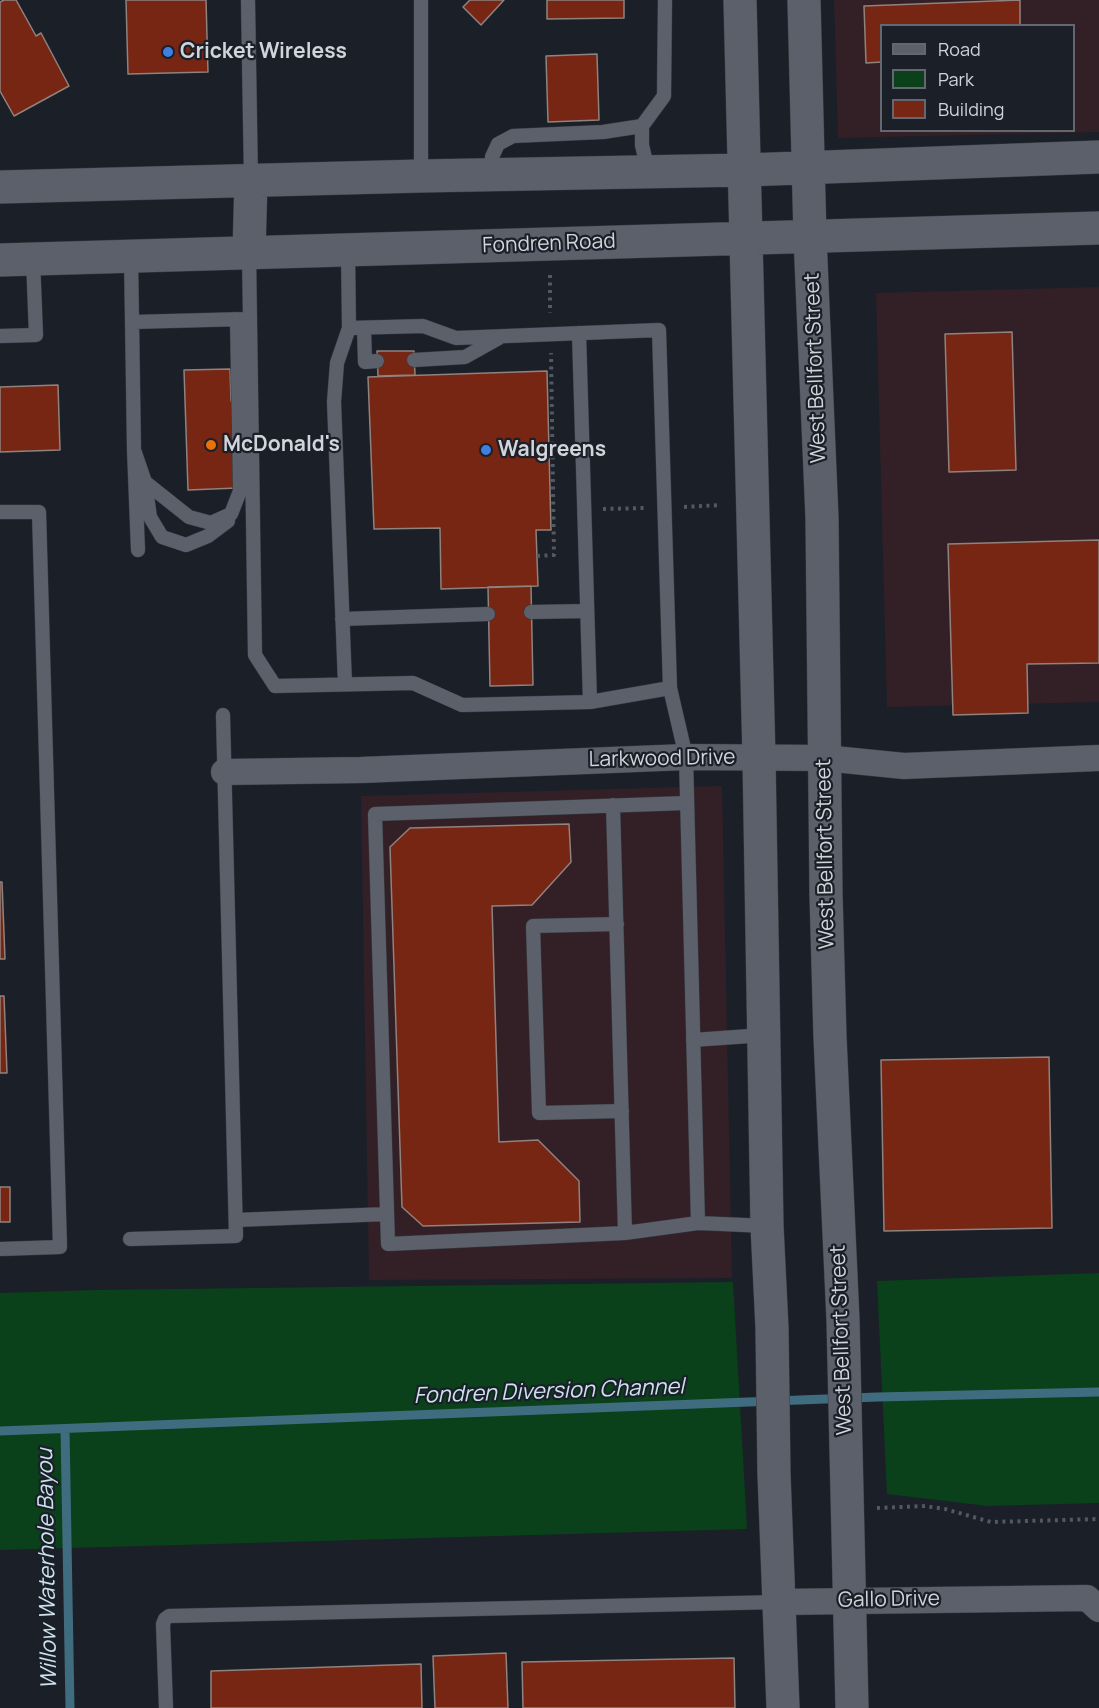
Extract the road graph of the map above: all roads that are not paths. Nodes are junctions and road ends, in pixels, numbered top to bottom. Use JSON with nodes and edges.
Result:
{"nodes":[{"id":1,"x":248,"y":0,"type":"edge"},
{"id":2,"x":421,"y":0,"type":"edge"},
{"id":3,"x":665,"y":0,"type":"edge"},
{"id":4,"x":740,"y":0,"type":"edge"},
{"id":5,"x":804,"y":0,"type":"edge"},
{"id":6,"x":642,"y":126,"type":"junction"},
{"id":7,"x":1099,"y":157,"type":"edge"},
{"id":8,"x":808,"y":167,"type":"junction"},
{"id":9,"x":745,"y":170,"type":"junction"},
{"id":10,"x":648,"y":171,"type":"junction"},
{"id":11,"x":492,"y":174,"type":"junction"},
{"id":12,"x":421,"y":176,"type":"junction"},
{"id":13,"x":251,"y":180,"type":"junction"},
{"id":14,"x":0,"y":187,"type":"edge"},
{"id":15,"x":1099,"y":228,"type":"edge"},
{"id":16,"x":810,"y":237,"type":"junction"},
{"id":17,"x":746,"y":239,"type":"junction"},
{"id":18,"x":348,"y":249,"type":"junction"},
{"id":19,"x":249,"y":252,"type":"junction"},
{"id":20,"x":131,"y":255,"type":"junction"},
{"id":21,"x":33,"y":259,"type":"junction"},
{"id":22,"x":0,"y":260,"type":"edge"},
{"id":23,"x":243,"y":319,"type":"junction"},
{"id":24,"x":132,"y":322,"type":"junction"},
{"id":25,"x":350,"y":328,"type":"junction"},
{"id":26,"x":364,"y":328,"type":"junction"},
{"id":27,"x":579,"y":333,"type":"junction"},
{"id":28,"x":0,"y":336,"type":"edge"},
{"id":29,"x":504,"y":336,"type":"junction"},
{"id":30,"x":414,"y":360,"type":"dead end"},
{"id":31,"x":377,"y":361,"type":"dead end"},
{"id":32,"x":134,"y":450,"type":"junction"},
{"id":33,"x":145,"y":482,"type":"junction"},
{"id":34,"x":0,"y":512,"type":"edge"},
{"id":35,"x":231,"y":514,"type":"junction"},
{"id":36,"x":138,"y":550,"type":"dead end"},
{"id":37,"x":587,"y":610,"type":"junction"},
{"id":38,"x":531,"y":612,"type":"dead end"},
{"id":39,"x":488,"y":614,"type":"dead end"},
{"id":40,"x":342,"y":619,"type":"junction"},
{"id":41,"x":345,"y":684,"type":"junction"},
{"id":42,"x":670,"y":688,"type":"junction"},
{"id":43,"x":590,"y":702,"type":"junction"},
{"id":44,"x":223,"y":715,"type":"dead end"},
{"id":45,"x":686,"y":757,"type":"junction"},
{"id":46,"x":759,"y":758,"type":"junction"},
{"id":47,"x":824,"y":758,"type":"junction"},
{"id":48,"x":1099,"y":758,"type":"edge"},
{"id":49,"x":224,"y":772,"type":"junction"},
{"id":50,"x":687,"y":803,"type":"junction"},
{"id":51,"x":613,"y":805,"type":"junction"},
{"id":52,"x":616,"y":924,"type":"junction"},
{"id":53,"x":764,"y":1035,"type":"junction"},
{"id":54,"x":693,"y":1040,"type":"junction"},
{"id":55,"x":622,"y":1111,"type":"junction"},
{"id":56,"x":387,"y":1214,"type":"junction"},
{"id":57,"x":236,"y":1220,"type":"junction"},
{"id":58,"x":698,"y":1223,"type":"junction"},
{"id":59,"x":767,"y":1226,"type":"junction"},
{"id":60,"x":625,"y":1233,"type":"junction"},
{"id":61,"x":130,"y":1239,"type":"dead end"},
{"id":62,"x":0,"y":1249,"type":"edge"},
{"id":63,"x":849,"y":1600,"type":"junction"},
{"id":64,"x":779,"y":1602,"type":"junction"},
{"id":65,"x":1099,"y":1609,"type":"edge"},
{"id":66,"x":166,"y":1708,"type":"edge"},
{"id":67,"x":783,"y":1708,"type":"edge"},
{"id":68,"x":852,"y":1708,"type":"edge"}],
"edges":[{"from":1,"to":13,"type":"lane"},
{"from":2,"to":12,"type":"lane"},
{"from":3,"to":6,"type":"lane"},
{"from":4,"to":9,"type":"main road"},
{"from":5,"to":8,"type":"main road","name":"West Bellfort Street"},
{"from":6,"to":10,"type":"lane"},
{"from":6,"to":11,"type":"lane"},
{"from":7,"to":8,"type":"main road"},
{"from":8,"to":9,"type":"main road"},
{"from":8,"to":16,"type":"main road","name":"West Bellfort Street"},
{"from":9,"to":10,"type":"main road"},
{"from":9,"to":17,"type":"main road"},
{"from":10,"to":11,"type":"main road"},
{"from":11,"to":12,"type":"main road"},
{"from":12,"to":13,"type":"main road"},
{"from":13,"to":14,"type":"main road"},
{"from":13,"to":19,"type":"main road"},
{"from":15,"to":16,"type":"main road","name":"Fondren Road"},
{"from":16,"to":17,"type":"main road","name":"Fondren Road"},
{"from":16,"to":47,"type":"main road","name":"West Bellfort Street"},
{"from":17,"to":18,"type":"main road","name":"Fondren Road"},
{"from":17,"to":46,"type":"main road"},
{"from":18,"to":19,"type":"main road","name":"Fondren Road"},
{"from":18,"to":25,"type":"lane"},
{"from":19,"to":20,"type":"main road","name":"Fondren Road"},
{"from":19,"to":23,"type":"lane"},
{"from":20,"to":21,"type":"main road","name":"Fondren Road"},
{"from":20,"to":24,"type":"lane"},
{"from":21,"to":22,"type":"main road","name":"Fondren Road"},
{"from":21,"to":28,"type":"lane"},
{"from":23,"to":24,"type":"lane"},
{"from":23,"to":35,"type":"lane"},
{"from":23,"to":41,"type":"lane"},
{"from":24,"to":32,"type":"lane"},
{"from":25,"to":26,"type":"lane"},
{"from":25,"to":40,"type":"lane"},
{"from":26,"to":29,"type":"lane"},
{"from":26,"to":31,"type":"lane"},
{"from":27,"to":29,"type":"lane"},
{"from":27,"to":37,"type":"lane"},
{"from":27,"to":42,"type":"lane"},
{"from":29,"to":30,"type":"lane"},
{"from":32,"to":33,"type":"lane"},
{"from":32,"to":36,"type":"lane"},
{"from":33,"to":35,"type":"lane"},
{"from":33,"to":35,"type":"lane"},
{"from":34,"to":62,"type":"lane"},
{"from":37,"to":38,"type":"lane"},
{"from":37,"to":43,"type":"lane"},
{"from":39,"to":40,"type":"lane"},
{"from":40,"to":41,"type":"lane"},
{"from":41,"to":43,"type":"lane"},
{"from":42,"to":43,"type":"lane"},
{"from":42,"to":45,"type":"lane"},
{"from":44,"to":49,"type":"lane"},
{"from":45,"to":46,"type":"street","name":"Larkwood Drive"},
{"from":45,"to":49,"type":"street","name":"Larkwood Drive"},
{"from":45,"to":50,"type":"lane"},
{"from":46,"to":47,"type":"street","name":"Larkwood Drive"},
{"from":46,"to":53,"type":"main road"},
{"from":47,"to":48,"type":"street","name":"Larkwood Drive"},
{"from":47,"to":63,"type":"main road","name":"West Bellfort Street"},
{"from":49,"to":57,"type":"lane"},
{"from":50,"to":51,"type":"lane"},
{"from":50,"to":54,"type":"lane"},
{"from":51,"to":52,"type":"lane"},
{"from":51,"to":56,"type":"lane"},
{"from":52,"to":55,"type":"lane"},
{"from":52,"to":55,"type":"lane"},
{"from":53,"to":54,"type":"lane"},
{"from":53,"to":59,"type":"main road"},
{"from":54,"to":58,"type":"lane"},
{"from":55,"to":60,"type":"lane"},
{"from":56,"to":57,"type":"lane"},
{"from":56,"to":60,"type":"lane"},
{"from":57,"to":61,"type":"lane"},
{"from":58,"to":59,"type":"lane"},
{"from":58,"to":60,"type":"lane"},
{"from":59,"to":64,"type":"main road"},
{"from":63,"to":64,"type":"street","name":"Gallo Drive"},
{"from":63,"to":65,"type":"street","name":"Gallo Drive"},
{"from":63,"to":68,"type":"main road","name":"West Bellfort Street"},
{"from":64,"to":66,"type":"lane"},
{"from":64,"to":67,"type":"main road"}]}
